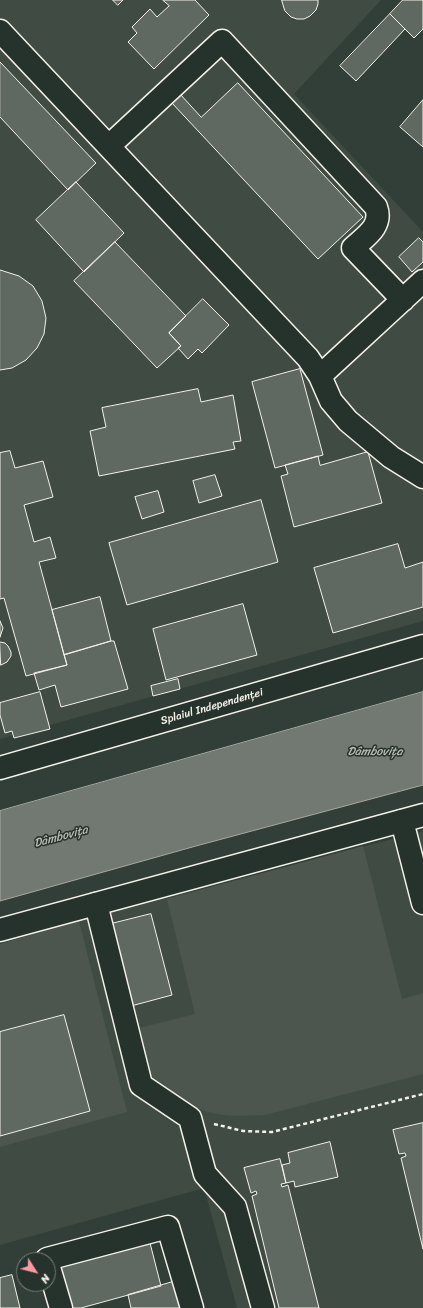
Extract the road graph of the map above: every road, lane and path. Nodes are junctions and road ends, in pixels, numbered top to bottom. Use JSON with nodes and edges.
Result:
{"nodes":[{"id":1,"x":0,"y":32,"type":"edge"},
{"id":2,"x":109,"y":146,"type":"junction"},
{"id":3,"x":423,"y":281,"type":"edge"},
{"id":4,"x":403,"y":300,"type":"junction"},
{"id":5,"x":320,"y":376,"type":"junction"},
{"id":6,"x":423,"y":477,"type":"edge"},
{"id":7,"x":423,"y":646,"type":"edge"},
{"id":8,"x":0,"y":768,"type":"edge"},
{"id":9,"x":423,"y":815,"type":"edge"},
{"id":10,"x":402,"y":821,"type":"junction"},
{"id":11,"x":419,"y":867,"type":"edge"},
{"id":12,"x":423,"y":903,"type":"edge"},
{"id":13,"x":96,"y":904,"type":"junction"},
{"id":14,"x":0,"y":930,"type":"edge"},
{"id":15,"x":423,"y":1094,"type":"edge"},
{"id":16,"x":190,"y":1118,"type":"junction"},
{"id":17,"x":56,"y":1257,"type":"edge"},
{"id":18,"x":56,"y":1291,"type":"edge"},
{"id":19,"x":61,"y":1308,"type":"edge"},
{"id":20,"x":192,"y":1308,"type":"edge"},
{"id":21,"x":263,"y":1308,"type":"edge"}],
"edges":[{"from":1,"to":2,"type":"main road"},
{"from":2,"to":4,"type":"main road"},
{"from":2,"to":5,"type":"main road"},
{"from":3,"to":4,"type":"main road"},
{"from":4,"to":5,"type":"main road"},
{"from":5,"to":6,"type":"main road"},
{"from":7,"to":8,"type":"main road","name":"Splaiul Independenței"},
{"from":9,"to":10,"type":"main road"},
{"from":10,"to":11,"type":"main road"},
{"from":10,"to":13,"type":"main road"},
{"from":11,"to":12,"type":"main road"},
{"from":13,"to":14,"type":"main road"},
{"from":13,"to":16,"type":"main road"},
{"from":15,"to":16,"type":"path"},
{"from":16,"to":21,"type":"main road"},
{"from":17,"to":20,"type":"main road"},
{"from":18,"to":19,"type":"main road"}]}
